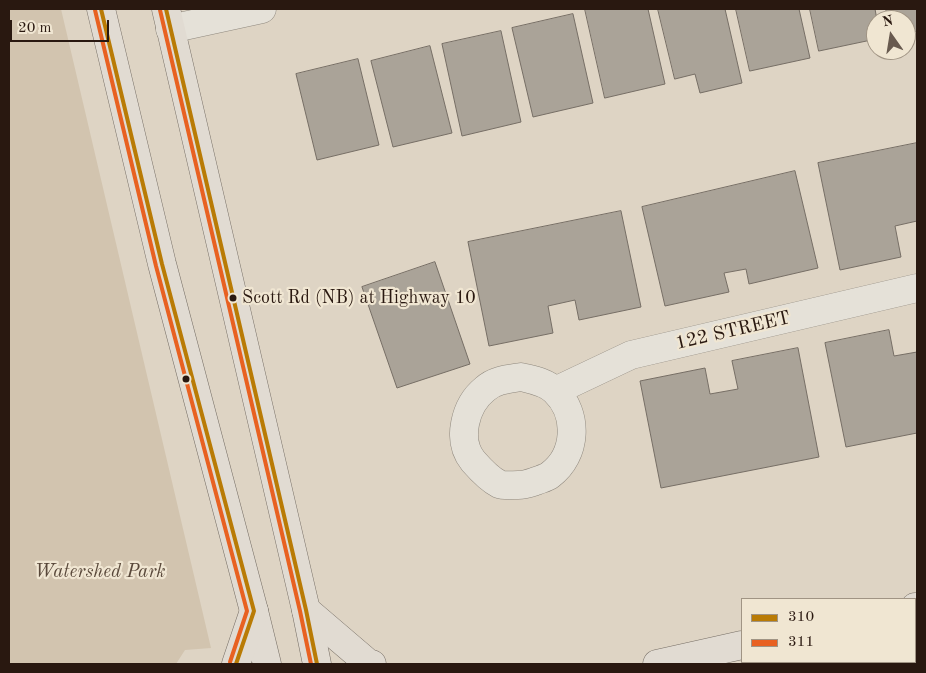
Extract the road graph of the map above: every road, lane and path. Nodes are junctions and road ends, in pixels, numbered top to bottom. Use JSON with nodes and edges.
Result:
{"nodes":[{"id":1,"x":101,"y":9,"type":"edge"},
{"id":2,"x":262,"y":9,"type":"edge"},
{"id":3,"x":168,"y":19,"type":"edge"},
{"id":4,"x":917,"y":288,"type":"edge"},
{"id":5,"x":555,"y":391,"type":"dead end"},
{"id":6,"x":306,"y":610,"type":"junction"},
{"id":7,"x":254,"y":611,"type":"junction"},
{"id":8,"x":741,"y":646,"type":"edge"},
{"id":9,"x":236,"y":664,"type":"edge"},
{"id":10,"x":267,"y":664,"type":"edge"},
{"id":11,"x":317,"y":664,"type":"edge"},
{"id":12,"x":372,"y":664,"type":"edge"},
{"id":13,"x":657,"y":664,"type":"edge"}],
"edges":[{"from":1,"to":7,"type":"main road"},
{"from":2,"to":3,"type":"street"},
{"from":3,"to":6,"type":"main road"},
{"from":4,"to":5,"type":"street","name":"122 STREET"},
{"from":6,"to":11,"type":"main road"},
{"from":6,"to":12,"type":"main road"},
{"from":7,"to":9,"type":"main road"},
{"from":7,"to":10,"type":"main road"},
{"from":8,"to":13,"type":"main road"}]}
